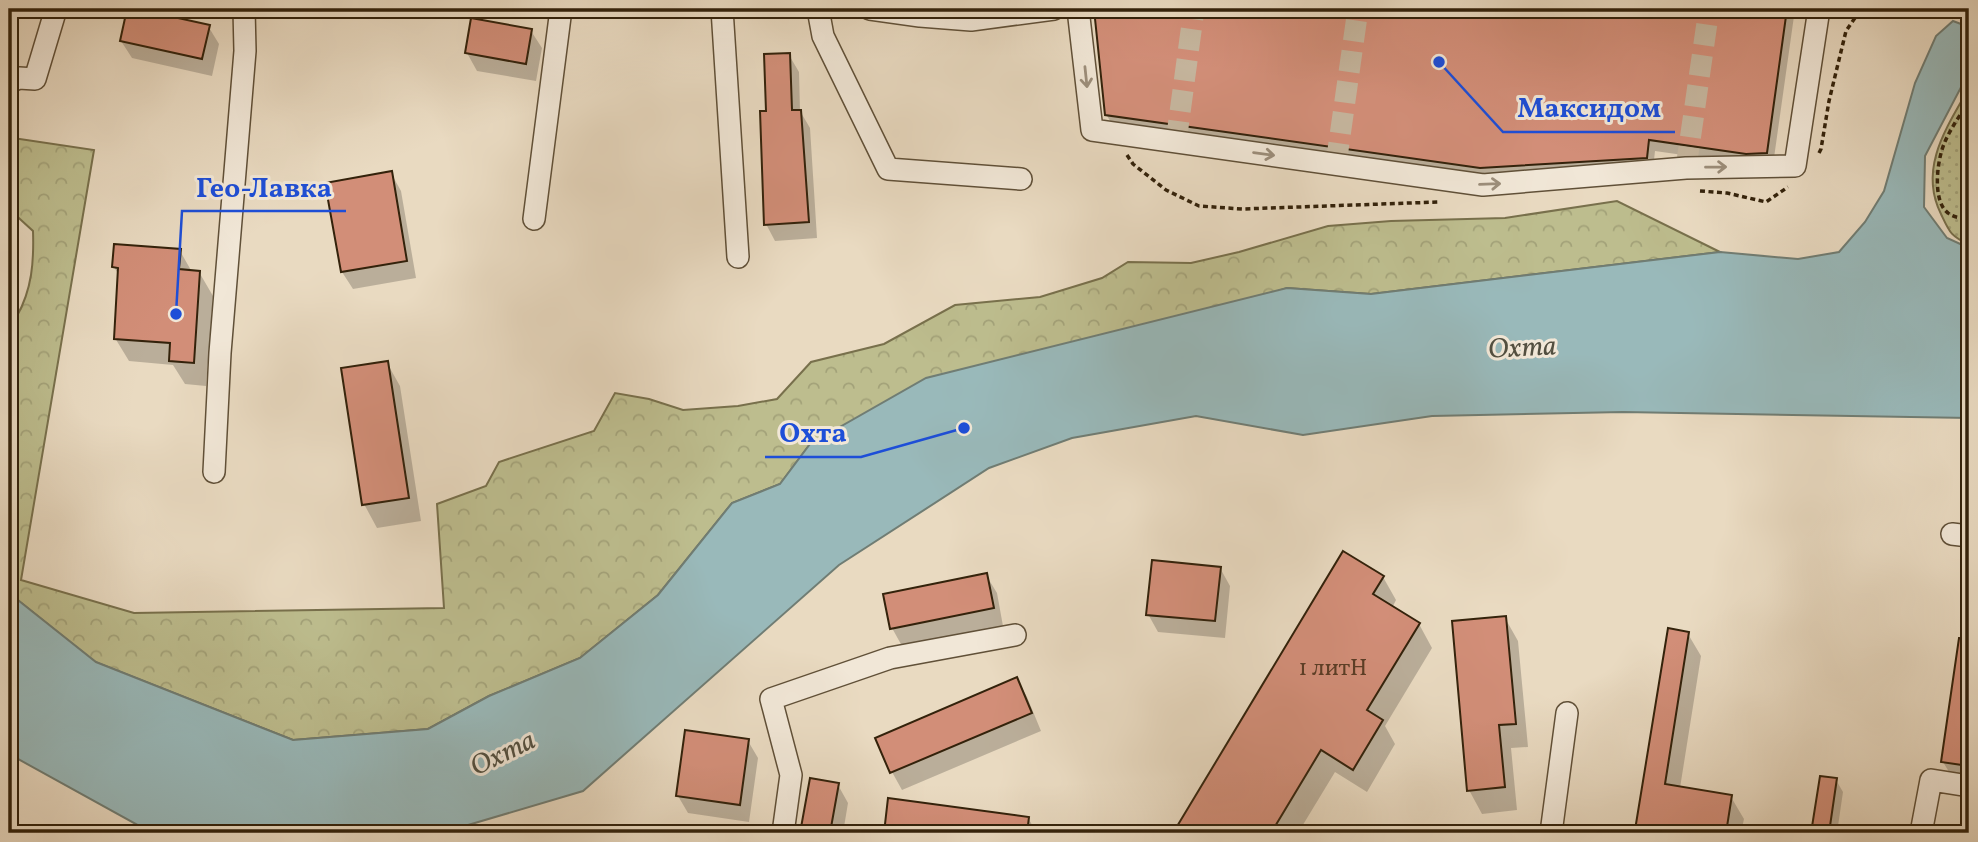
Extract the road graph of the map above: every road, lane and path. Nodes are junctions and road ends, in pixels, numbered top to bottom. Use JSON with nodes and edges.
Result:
{"nodes":[{"id":1,"x":56,"y":9,"type":"edge"},
{"id":2,"x":244,"y":9,"type":"edge"},
{"id":3,"x":561,"y":9,"type":"edge"},
{"id":4,"x":722,"y":9,"type":"edge"},
{"id":5,"x":818,"y":9,"type":"edge"},
{"id":6,"x":870,"y":9,"type":"edge"},
{"id":7,"x":1054,"y":9,"type":"edge"},
{"id":8,"x":1078,"y":9,"type":"edge"},
{"id":9,"x":1819,"y":9,"type":"edge"},
{"id":10,"x":9,"y":82,"type":"edge"},
{"id":11,"x":1969,"y":100,"type":"edge"},
{"id":12,"x":1021,"y":178,"type":"dead end"},
{"id":13,"x":1969,"y":218,"type":"edge"},
{"id":14,"x":534,"y":219,"type":"dead end"},
{"id":15,"x":738,"y":257,"type":"dead end"},
{"id":16,"x":9,"y":265,"type":"edge"},
{"id":17,"x":9,"y":309,"type":"edge"},
{"id":18,"x":214,"y":472,"type":"dead end"},
{"id":19,"x":1015,"y":635,"type":"dead end"},
{"id":20,"x":1567,"y":713,"type":"dead end"},
{"id":21,"x":1969,"y":786,"type":"edge"},
{"id":22,"x":783,"y":833,"type":"edge"},
{"id":23,"x":1551,"y":833,"type":"edge"},
{"id":24,"x":1921,"y":833,"type":"edge"}],
"edges":[{"from":1,"to":10,"type":"lane"},
{"from":2,"to":18,"type":"lane"},
{"from":3,"to":14,"type":"lane"},
{"from":4,"to":15,"type":"lane"},
{"from":5,"to":12,"type":"lane"},
{"from":6,"to":7,"type":"lane"},
{"from":8,"to":9,"type":"lane","one_way":true},
{"from":11,"to":13,"type":"path"},
{"from":16,"to":17,"type":"path"},
{"from":19,"to":22,"type":"lane"},
{"from":20,"to":23,"type":"lane"},
{"from":21,"to":24,"type":"lane"}]}
